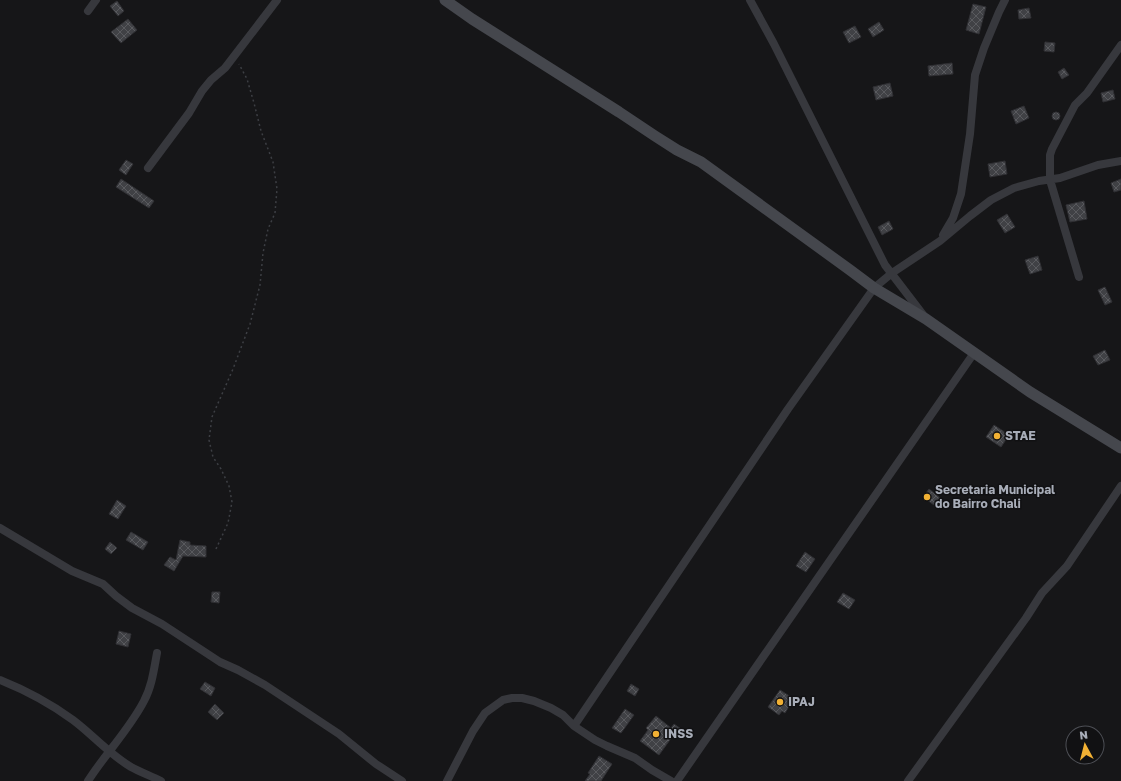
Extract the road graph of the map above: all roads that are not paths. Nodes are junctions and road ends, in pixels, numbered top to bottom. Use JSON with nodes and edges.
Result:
{"nodes":[{"id":1,"x":96,"y":0,"type":"edge"},
{"id":2,"x":277,"y":0,"type":"edge"},
{"id":3,"x":445,"y":0,"type":"edge"},
{"id":4,"x":750,"y":0,"type":"edge"},
{"id":5,"x":1005,"y":0,"type":"edge"},
{"id":6,"x":88,"y":11,"type":"dead end"},
{"id":7,"x":1121,"y":45,"type":"edge"},
{"id":8,"x":1121,"y":161,"type":"edge"},
{"id":9,"x":148,"y":168,"type":"dead end"},
{"id":10,"x":1050,"y":180,"type":"junction"},
{"id":11,"x":940,"y":241,"type":"junction"},
{"id":12,"x":892,"y":273,"type":"junction"},
{"id":13,"x":1079,"y":277,"type":"dead end"},
{"id":14,"x":874,"y":288,"type":"junction"},
{"id":15,"x":926,"y":319,"type":"junction"},
{"id":16,"x":974,"y":353,"type":"junction"},
{"id":17,"x":1121,"y":448,"type":"edge"},
{"id":18,"x":1121,"y":486,"type":"edge"},
{"id":19,"x":0,"y":528,"type":"edge"},
{"id":20,"x":157,"y":653,"type":"dead end"},
{"id":21,"x":0,"y":680,"type":"edge"},
{"id":22,"x":574,"y":726,"type":"junction"},
{"id":23,"x":109,"y":752,"type":"junction"},
{"id":24,"x":88,"y":781,"type":"edge"},
{"id":25,"x":161,"y":781,"type":"edge"},
{"id":26,"x":402,"y":781,"type":"edge"},
{"id":27,"x":446,"y":781,"type":"edge"},
{"id":28,"x":671,"y":781,"type":"edge"},
{"id":29,"x":677,"y":781,"type":"edge"},
{"id":30,"x":908,"y":781,"type":"edge"}],
"edges":[{"from":1,"to":6,"type":"street"},
{"from":2,"to":9,"type":"street"},
{"from":3,"to":14,"type":"street"},
{"from":4,"to":12,"type":"street"},
{"from":5,"to":11,"type":"street"},
{"from":7,"to":10,"type":"street"},
{"from":8,"to":10,"type":"street"},
{"from":10,"to":11,"type":"street"},
{"from":10,"to":13,"type":"street"},
{"from":11,"to":12,"type":"street"},
{"from":12,"to":14,"type":"street"},
{"from":12,"to":15,"type":"street"},
{"from":14,"to":15,"type":"street"},
{"from":14,"to":22,"type":"street"},
{"from":15,"to":16,"type":"street"},
{"from":16,"to":17,"type":"street"},
{"from":16,"to":29,"type":"street"},
{"from":18,"to":30,"type":"street"},
{"from":19,"to":26,"type":"street"},
{"from":20,"to":23,"type":"street"},
{"from":21,"to":23,"type":"street"},
{"from":22,"to":27,"type":"street"},
{"from":22,"to":28,"type":"street"},
{"from":23,"to":24,"type":"street"},
{"from":23,"to":25,"type":"street"}]}
